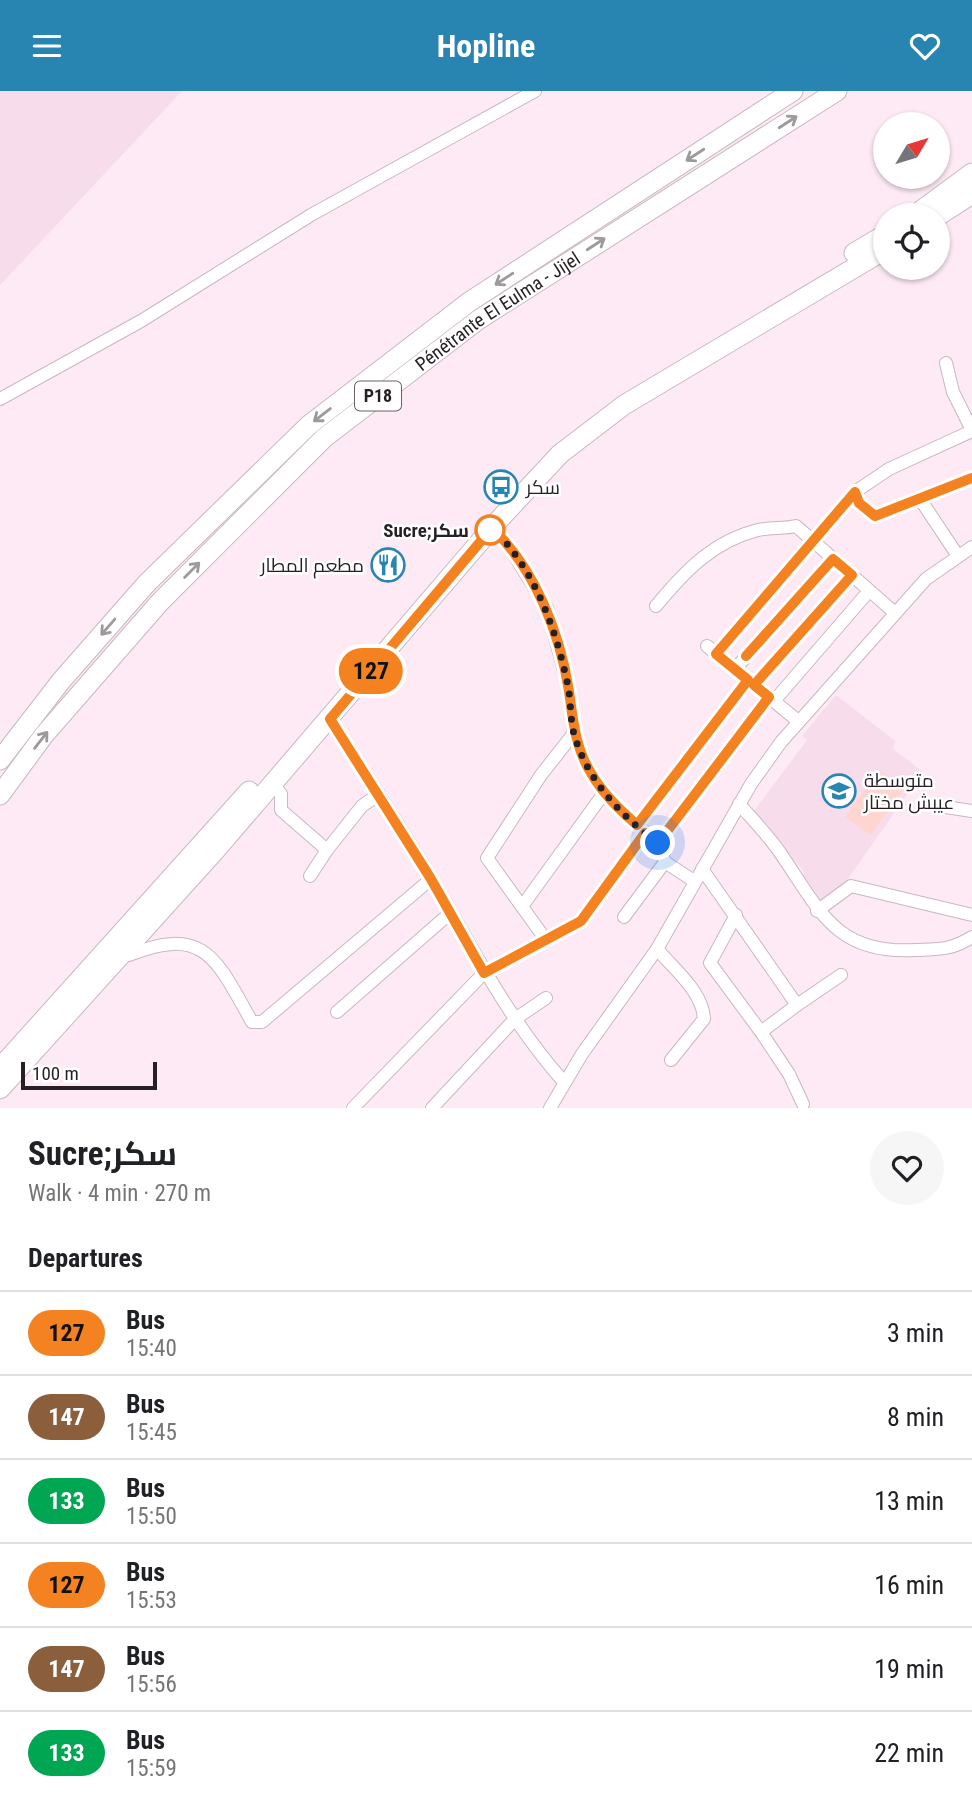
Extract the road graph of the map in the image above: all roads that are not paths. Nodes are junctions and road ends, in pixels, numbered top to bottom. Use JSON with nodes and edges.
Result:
{"nodes":[{"id":1,"x":535,"y":91,"type":"edge"},
{"id":2,"x":793,"y":91,"type":"edge"},
{"id":3,"x":836,"y":91,"type":"edge"},
{"id":4,"x":972,"y":173,"type":"edge"},
{"id":5,"x":972,"y":194,"type":"edge"},
{"id":6,"x":931,"y":203,"type":"edge"},
{"id":7,"x":950,"y":208,"type":"edge"},
{"id":8,"x":873,"y":241,"type":"edge"},
{"id":9,"x":873,"y":257,"type":"edge"},
{"id":10,"x":946,"y":363,"type":"dead end"},
{"id":11,"x":0,"y":399,"type":"edge"},
{"id":12,"x":972,"y":431,"type":"edge"},
{"id":13,"x":972,"y":478,"type":"edge"},
{"id":14,"x":855,"y":492,"type":"junction"},
{"id":15,"x":920,"y":499,"type":"junction"},
{"id":16,"x":492,"y":528,"type":"junction"},
{"id":17,"x":814,"y":541,"type":"junction"},
{"id":18,"x":972,"y":547,"type":"edge"},
{"id":19,"x":958,"y":556,"type":"junction"},
{"id":20,"x":833,"y":559,"type":"junction"},
{"id":21,"x":852,"y":575,"type":"junction"},
{"id":22,"x":869,"y":591,"type":"junction"},
{"id":23,"x":656,"y":607,"type":"dead end"},
{"id":24,"x":895,"y":613,"type":"junction"},
{"id":25,"x":735,"y":669,"type":"junction"},
{"id":26,"x":751,"y":683,"type":"junction"},
{"id":27,"x":771,"y":699,"type":"junction"},
{"id":28,"x":330,"y":719,"type":"junction"},
{"id":29,"x":798,"y":721,"type":"junction"},
{"id":30,"x":574,"y":733,"type":"junction"},
{"id":31,"x":0,"y":760,"type":"edge"},
{"id":32,"x":273,"y":784,"type":"junction"},
{"id":33,"x":604,"y":793,"type":"junction"},
{"id":34,"x":379,"y":794,"type":"junction"},
{"id":35,"x":0,"y":795,"type":"edge"},
{"id":36,"x":739,"y":804,"type":"junction"},
{"id":37,"x":946,"y":807,"type":"dead end"},
{"id":38,"x":972,"y":811,"type":"edge"},
{"id":39,"x":641,"y":829,"type":"junction"},
{"id":40,"x":658,"y":843,"type":"junction"},
{"id":41,"x":327,"y":850,"type":"junction"},
{"id":42,"x":665,"y":862,"type":"junction"},
{"id":43,"x":702,"y":869,"type":"junction"},
{"id":44,"x":310,"y":876,"type":"dead end"},
{"id":45,"x":431,"y":879,"type":"junction"},
{"id":46,"x":694,"y":881,"type":"junction"},
{"id":47,"x":523,"y":905,"type":"junction"},
{"id":48,"x":817,"y":911,"type":"junction"},
{"id":49,"x":449,"y":914,"type":"junction"},
{"id":50,"x":736,"y":915,"type":"junction"},
{"id":51,"x":972,"y":915,"type":"edge"},
{"id":52,"x":624,"y":917,"type":"dead end"},
{"id":53,"x":972,"y":937,"type":"edge"},
{"id":54,"x":545,"y":940,"type":"junction"},
{"id":55,"x":657,"y":949,"type":"junction"},
{"id":56,"x":123,"y":952,"type":"junction"},
{"id":57,"x":484,"y":973,"type":"junction"},
{"id":58,"x":841,"y":975,"type":"dead end"},
{"id":59,"x":546,"y":998,"type":"dead end"},
{"id":60,"x":797,"y":1005,"type":"junction"},
{"id":61,"x":337,"y":1011,"type":"dead end"},
{"id":62,"x":515,"y":1019,"type":"junction"},
{"id":63,"x":761,"y":1032,"type":"junction"},
{"id":64,"x":671,"y":1060,"type":"dead end"},
{"id":65,"x":0,"y":1068,"type":"edge"},
{"id":66,"x":564,"y":1081,"type":"junction"},
{"id":67,"x":0,"y":1089,"type":"edge"},
{"id":68,"x":803,"y":1104,"type":"dead end"},
{"id":69,"x":353,"y":1108,"type":"edge"},
{"id":70,"x":432,"y":1108,"type":"edge"},
{"id":71,"x":550,"y":1108,"type":"edge"}],
"edges":[{"from":1,"to":11,"type":"street"},
{"from":2,"to":31,"type":"highway","name":"Pénétrante El Eulma - Jijel","number":"P18","one_way":true},
{"from":35,"to":3,"type":"highway","name":"Pénétrante El Eulma - Jijel","number":"P18","one_way":true},
{"from":4,"to":6,"type":"highway"},
{"from":5,"to":7,"type":"highway"},
{"from":8,"to":65,"type":"highway"},
{"from":9,"to":16,"type":"highway"},
{"from":10,"to":12,"type":"street"},
{"from":12,"to":14,"type":"street"},
{"from":13,"to":15,"type":"street"},
{"from":14,"to":15,"type":"street"},
{"from":14,"to":17,"type":"street"},
{"from":15,"to":19,"type":"street"},
{"from":16,"to":28,"type":"highway"},
{"from":16,"to":30,"type":"street"},
{"from":17,"to":20,"type":"street"},
{"from":17,"to":23,"type":"street"},
{"from":17,"to":25,"type":"street"},
{"from":18,"to":19,"type":"street"},
{"from":19,"to":24,"type":"street"},
{"from":20,"to":21,"type":"street"},
{"from":20,"to":25,"type":"street"},
{"from":21,"to":22,"type":"street"},
{"from":21,"to":26,"type":"street"},
{"from":22,"to":24,"type":"street"},
{"from":22,"to":27,"type":"street"},
{"from":24,"to":29,"type":"street"},
{"from":25,"to":26,"type":"street"},
{"from":26,"to":27,"type":"street"},
{"from":26,"to":39,"type":"street"},
{"from":27,"to":29,"type":"street"},
{"from":27,"to":40,"type":"street"},
{"from":28,"to":32,"type":"highway"},
{"from":28,"to":34,"type":"street"},
{"from":29,"to":36,"type":"street"},
{"from":30,"to":33,"type":"street"},
{"from":30,"to":47,"type":"street"},
{"from":32,"to":41,"type":"street"},
{"from":32,"to":56,"type":"highway"},
{"from":33,"to":39,"type":"street"},
{"from":33,"to":47,"type":"street"},
{"from":34,"to":41,"type":"street"},
{"from":34,"to":45,"type":"street"},
{"from":36,"to":43,"type":"street"},
{"from":36,"to":48,"type":"street"},
{"from":37,"to":38,"type":"street"},
{"from":39,"to":40,"type":"street"},
{"from":39,"to":54,"type":"street"},
{"from":40,"to":42,"type":"street"},
{"from":41,"to":44,"type":"street"},
{"from":42,"to":46,"type":"street"},
{"from":42,"to":52,"type":"street"},
{"from":43,"to":46,"type":"street"},
{"from":43,"to":50,"type":"street"},
{"from":45,"to":49,"type":"street"},
{"from":45,"to":56,"type":"street"},
{"from":46,"to":55,"type":"street"},
{"from":47,"to":54,"type":"street"},
{"from":48,"to":51,"type":"street"},
{"from":48,"to":53,"type":"street"},
{"from":49,"to":57,"type":"street"},
{"from":49,"to":61,"type":"street"},
{"from":50,"to":60,"type":"street"},
{"from":50,"to":63,"type":"street"},
{"from":54,"to":57,"type":"street"},
{"from":55,"to":64,"type":"street"},
{"from":55,"to":66,"type":"street"},
{"from":56,"to":67,"type":"highway"},
{"from":57,"to":62,"type":"street"},
{"from":57,"to":69,"type":"street"},
{"from":58,"to":60,"type":"street"},
{"from":59,"to":62,"type":"street"},
{"from":60,"to":63,"type":"street"},
{"from":62,"to":66,"type":"street"},
{"from":62,"to":70,"type":"street"},
{"from":63,"to":68,"type":"street"},
{"from":66,"to":71,"type":"street"}]}
